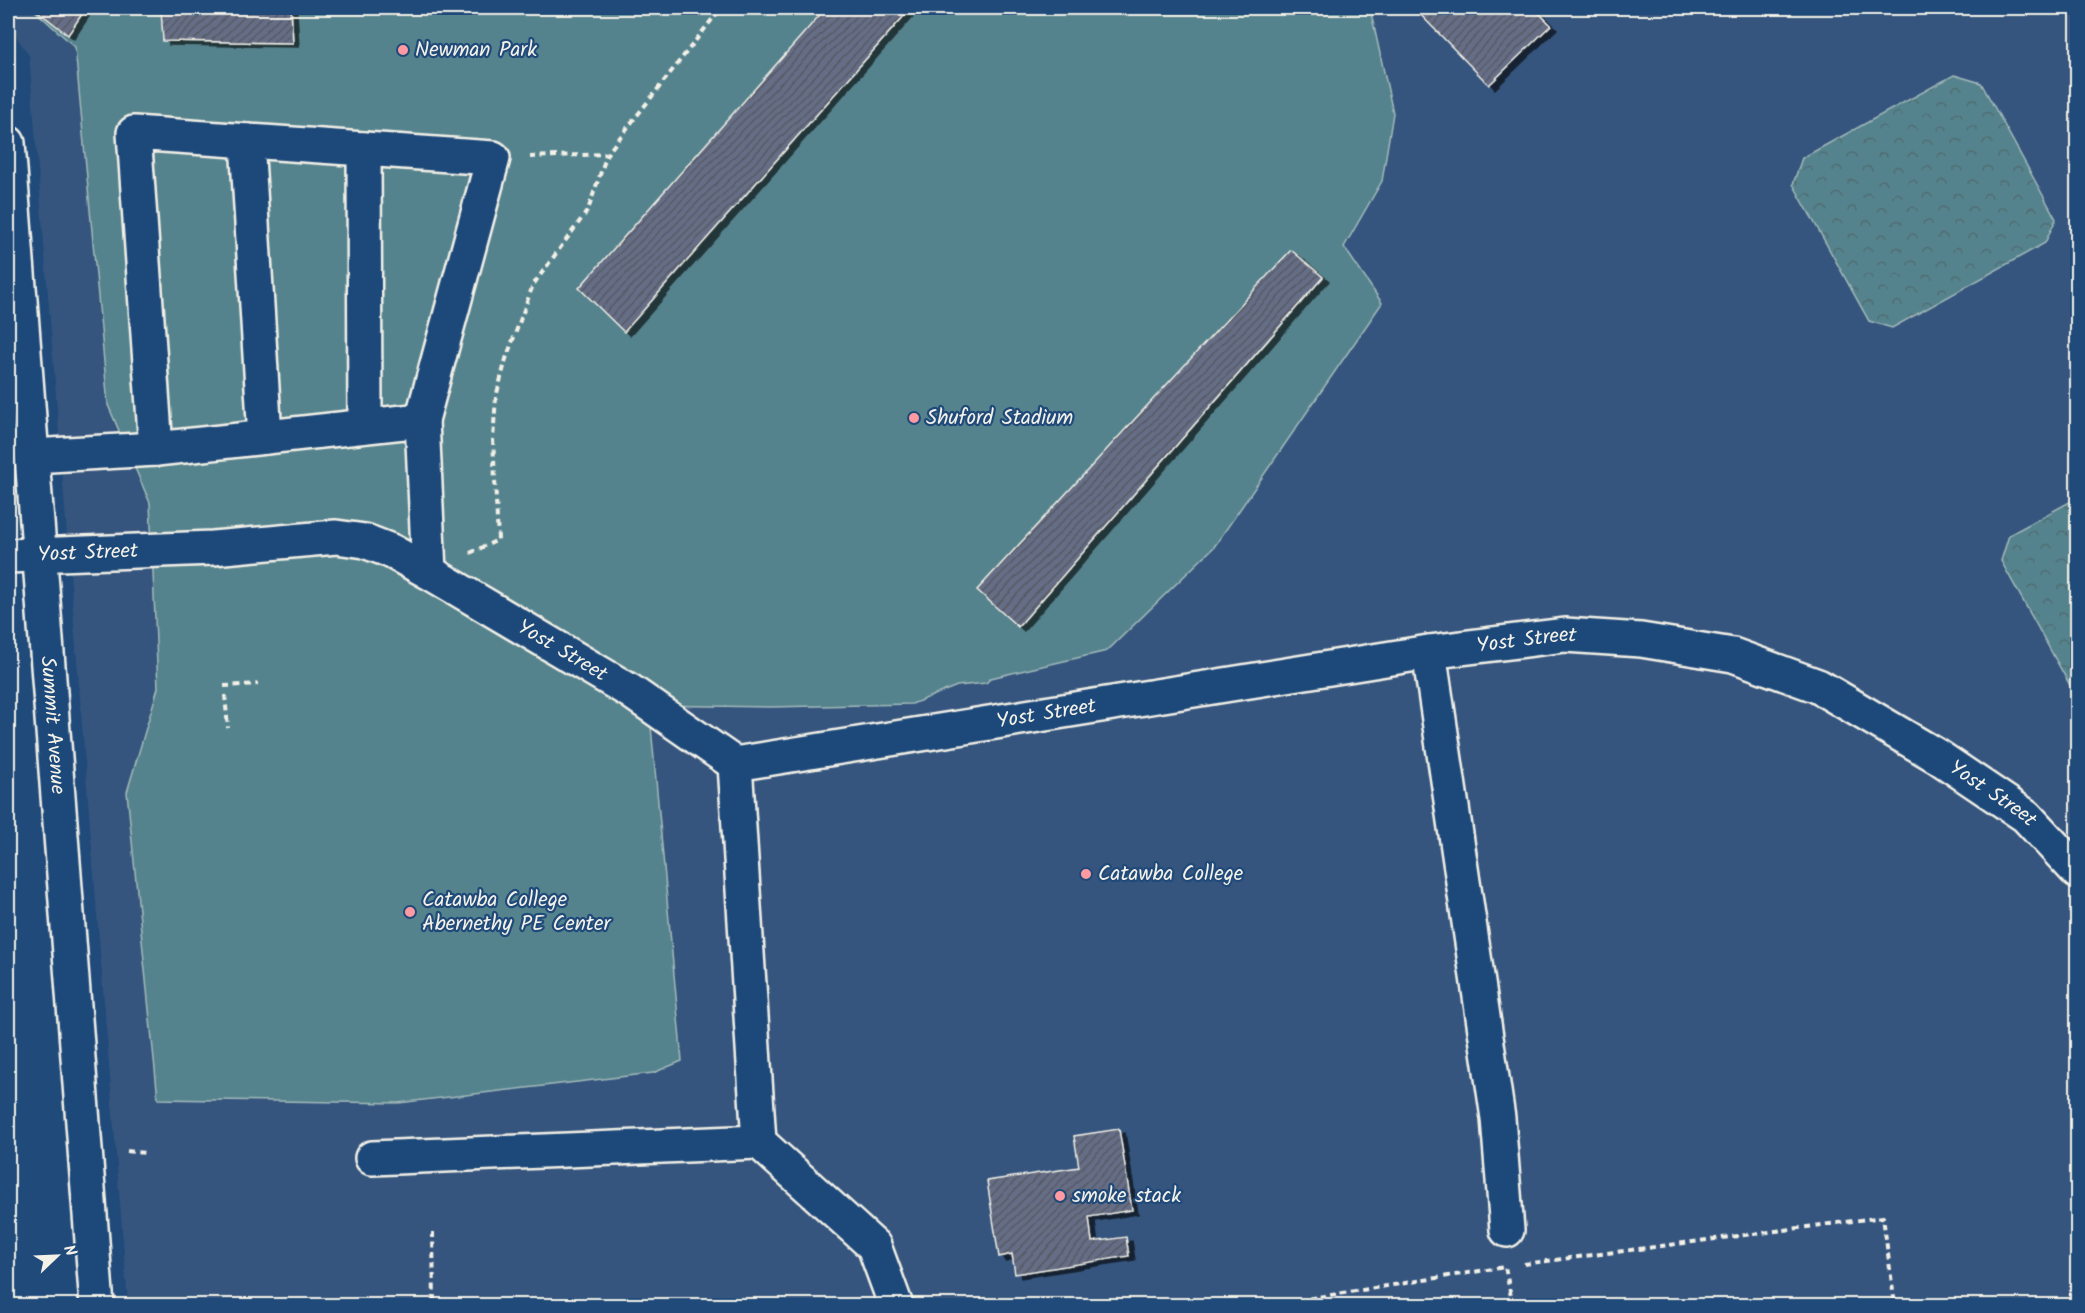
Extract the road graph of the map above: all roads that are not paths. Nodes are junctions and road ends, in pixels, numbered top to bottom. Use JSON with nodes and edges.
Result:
{"nodes":[{"id":1,"x":247,"y":141,"type":"junction"},
{"id":2,"x":8,"y":143,"type":"edge"},
{"id":3,"x":364,"y":149,"type":"junction"},
{"id":4,"x":422,"y":420,"type":"junction"},
{"id":5,"x":365,"y":426,"type":"junction"},
{"id":6,"x":265,"y":437,"type":"junction"},
{"id":7,"x":156,"y":449,"type":"junction"},
{"id":8,"x":32,"y":456,"type":"junction"},
{"id":9,"x":40,"y":555,"type":"junction"},
{"id":10,"x":8,"y":556,"type":"edge"},
{"id":11,"x":429,"y":572,"type":"junction"},
{"id":12,"x":1429,"y":652,"type":"junction"},
{"id":13,"x":735,"y":765,"type":"junction"},
{"id":14,"x":2078,"y":872,"type":"edge"},
{"id":15,"x":759,"y":1142,"type":"junction"},
{"id":16,"x":372,"y":1158,"type":"dead end"},
{"id":17,"x":1507,"y":1230,"type":"dead end"},
{"id":18,"x":97,"y":1305,"type":"edge"},
{"id":19,"x":896,"y":1305,"type":"edge"}],
"edges":[{"from":1,"to":3,"type":"street"},
{"from":1,"to":6,"type":"street"},
{"from":1,"to":7,"type":"street"},
{"from":2,"to":8,"type":"street","name":"Summit Avenue"},
{"from":3,"to":4,"type":"street"},
{"from":3,"to":5,"type":"street"},
{"from":4,"to":5,"type":"street"},
{"from":4,"to":11,"type":"street"},
{"from":5,"to":6,"type":"street"},
{"from":6,"to":7,"type":"street"},
{"from":7,"to":8,"type":"street"},
{"from":8,"to":9,"type":"street","name":"Summit Avenue"},
{"from":9,"to":10,"type":"street","name":"Yost Street"},
{"from":9,"to":11,"type":"street","name":"Yost Street"},
{"from":9,"to":18,"type":"street","name":"Summit Avenue"},
{"from":11,"to":13,"type":"street","name":"Yost Street"},
{"from":12,"to":13,"type":"street","name":"Yost Street"},
{"from":12,"to":14,"type":"street","name":"Yost Street"},
{"from":12,"to":17,"type":"street"},
{"from":13,"to":15,"type":"street"},
{"from":15,"to":16,"type":"street"},
{"from":15,"to":19,"type":"street"}]}
